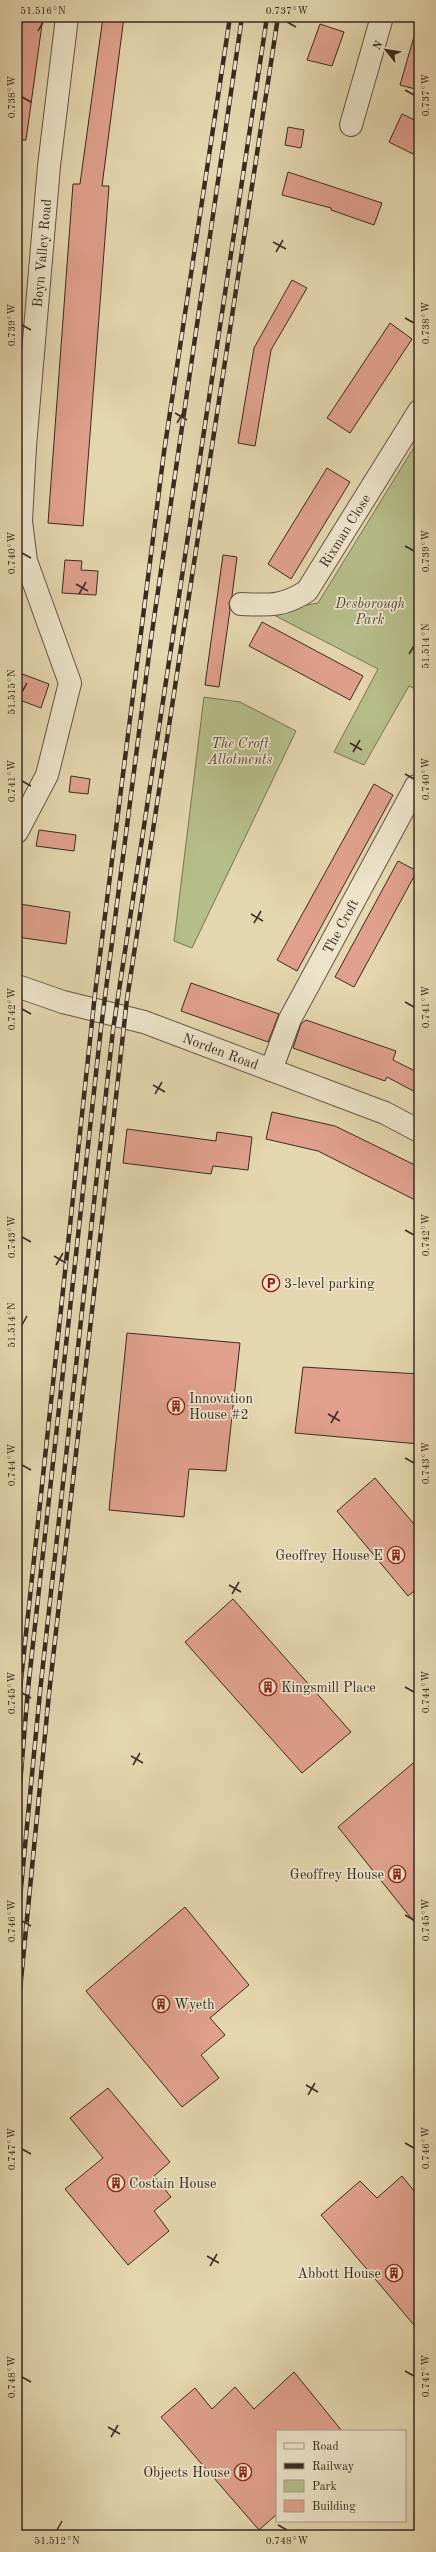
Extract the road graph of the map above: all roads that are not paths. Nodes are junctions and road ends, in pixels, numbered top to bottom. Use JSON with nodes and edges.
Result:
{"nodes":[{"id":1,"x":67,"y":17,"type":"edge"},
{"id":2,"x":382,"y":17,"type":"edge"},
{"id":3,"x":351,"y":125,"type":"dead end"},
{"id":4,"x":419,"y":411,"type":"edge"},
{"id":5,"x":19,"y":521,"type":"edge"},
{"id":6,"x":241,"y":604,"type":"dead end"},
{"id":7,"x":416,"y":786,"type":"dead end"},
{"id":8,"x":17,"y":832,"type":"edge"},
{"id":9,"x":17,"y":986,"type":"edge"},
{"id":10,"x":271,"y":1070,"type":"junction"},
{"id":11,"x":419,"y":1131,"type":"edge"}],
"edges":[{"from":1,"to":5,"type":"street","name":"Boyn Valley Road"},
{"from":2,"to":3,"type":"street"},
{"from":4,"to":6,"type":"street","name":"Rixman Close"},
{"from":5,"to":8,"type":"street","name":"Boyn Valley Road"},
{"from":7,"to":10,"type":"street","name":"The Croft"},
{"from":9,"to":10,"type":"street","name":"Norden Road"},
{"from":10,"to":11,"type":"street","name":"Norden Road"}]}
